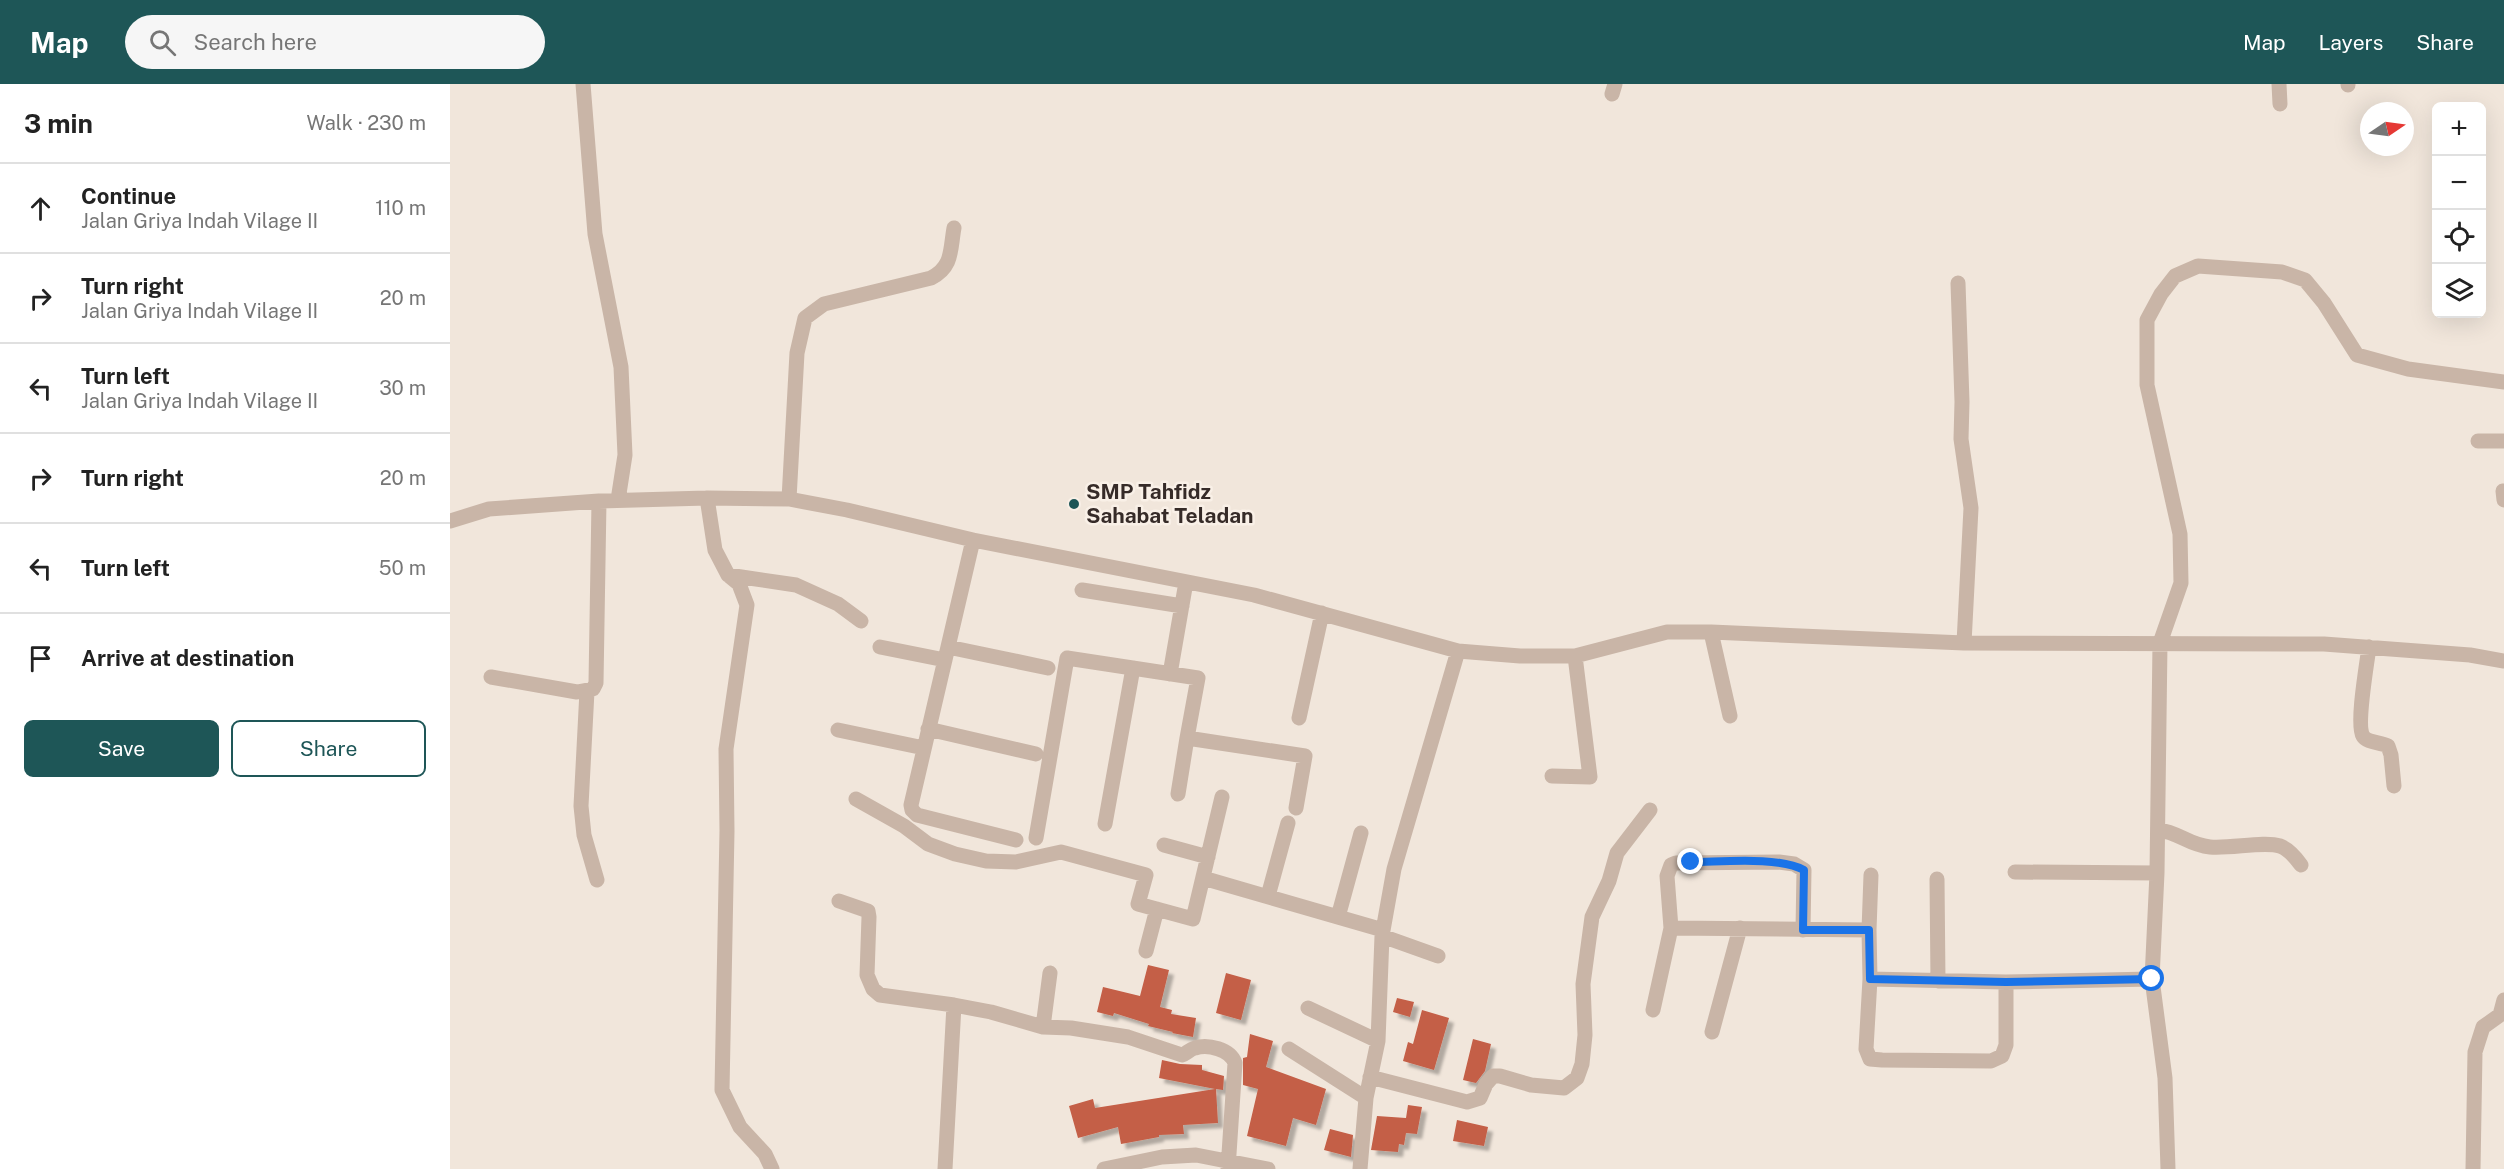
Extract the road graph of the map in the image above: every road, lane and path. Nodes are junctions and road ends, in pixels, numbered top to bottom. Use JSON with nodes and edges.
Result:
{"nodes":[{"id":1,"x":583,"y":84,"type":"edge"},
{"id":2,"x":2279,"y":84,"type":"edge"},
{"id":3,"x":2280,"y":104,"type":"dead end"},
{"id":4,"x":954,"y":228,"type":"dead end"},
{"id":5,"x":1958,"y":283,"type":"dead end"},
{"id":6,"x":2504,"y":382,"type":"edge"},
{"id":7,"x":2478,"y":441,"type":"dead end"},
{"id":8,"x":2504,"y":441,"type":"edge"},
{"id":9,"x":707,"y":498,"type":"junction"},
{"id":10,"x":789,"y":499,"type":"junction"},
{"id":11,"x":618,"y":500,"type":"junction"},
{"id":12,"x":599,"y":501,"type":"junction"},
{"id":13,"x":450,"y":521,"type":"edge"},
{"id":14,"x":973,"y":540,"type":"junction"},
{"id":15,"x":728,"y":575,"type":"junction"},
{"id":16,"x":1186,"y":582,"type":"junction"},
{"id":17,"x":1082,"y":590,"type":"dead end"},
{"id":18,"x":1182,"y":606,"type":"junction"},
{"id":19,"x":1322,"y":613,"type":"junction"},
{"id":20,"x":861,"y":621,"type":"dead end"},
{"id":21,"x":1711,"y":632,"type":"junction"},
{"id":22,"x":1964,"y":643,"type":"junction"},
{"id":23,"x":2160,"y":643,"type":"junction"},
{"id":24,"x":880,"y":647,"type":"dead end"},
{"id":25,"x":2368,"y":647,"type":"junction"},
{"id":26,"x":1458,"y":651,"type":"junction"},
{"id":27,"x":946,"y":654,"type":"junction"},
{"id":28,"x":1575,"y":656,"type":"junction"},
{"id":29,"x":2504,"y":661,"type":"edge"},
{"id":30,"x":1048,"y":668,"type":"dead end"},
{"id":31,"x":1133,"y":668,"type":"junction"},
{"id":32,"x":1170,"y":674,"type":"junction"},
{"id":33,"x":491,"y":677,"type":"dead end"},
{"id":34,"x":587,"y":691,"type":"junction"},
{"id":35,"x":1730,"y":716,"type":"dead end"},
{"id":36,"x":1299,"y":718,"type":"dead end"},
{"id":37,"x":928,"y":729,"type":"junction"},
{"id":38,"x":838,"y":730,"type":"dead end"},
{"id":39,"x":1188,"y":738,"type":"junction"},
{"id":40,"x":924,"y":748,"type":"junction"},
{"id":41,"x":1036,"y":754,"type":"dead end"},
{"id":42,"x":1552,"y":776,"type":"dead end"},
{"id":43,"x":2394,"y":786,"type":"dead end"},
{"id":44,"x":1178,"y":794,"type":"dead end"},
{"id":45,"x":1222,"y":797,"type":"dead end"},
{"id":46,"x":856,"y":799,"type":"dead end"},
{"id":47,"x":1296,"y":808,"type":"dead end"},
{"id":48,"x":1650,"y":810,"type":"dead end"},
{"id":49,"x":1288,"y":823,"type":"dead end"},
{"id":50,"x":1105,"y":824,"type":"dead end"},
{"id":51,"x":2158,"y":830,"type":"junction"},
{"id":52,"x":1361,"y":833,"type":"dead end"},
{"id":53,"x":1036,"y":838,"type":"dead end"},
{"id":54,"x":1016,"y":840,"type":"dead end"},
{"id":55,"x":1164,"y":845,"type":"dead end"},
{"id":56,"x":1208,"y":857,"type":"junction"},
{"id":57,"x":2301,"y":865,"type":"dead end"},
{"id":58,"x":2015,"y":872,"type":"dead end"},
{"id":59,"x":2157,"y":873,"type":"junction"},
{"id":60,"x":1871,"y":875,"type":"dead end"},
{"id":61,"x":1203,"y":878,"type":"junction"},
{"id":62,"x":1936,"y":879,"type":"dead end"},
{"id":63,"x":597,"y":880,"type":"dead end"},
{"id":64,"x":1268,"y":896,"type":"junction"},
{"id":65,"x":839,"y":901,"type":"dead end"},
{"id":66,"x":1157,"y":909,"type":"junction"},
{"id":67,"x":1338,"y":917,"type":"junction"},
{"id":68,"x":1671,"y":928,"type":"junction"},
{"id":69,"x":1740,"y":928,"type":"junction"},
{"id":70,"x":1803,"y":930,"type":"junction"},
{"id":71,"x":1869,"y":930,"type":"junction"},
{"id":72,"x":1383,"y":933,"type":"junction"},
{"id":73,"x":1146,"y":951,"type":"dead end"},
{"id":74,"x":1438,"y":957,"type":"dead end"},
{"id":75,"x":1050,"y":973,"type":"dead end"},
{"id":76,"x":1870,"y":979,"type":"junction"},
{"id":77,"x":2152,"y":979,"type":"junction"},
{"id":78,"x":1938,"y":981,"type":"junction"},
{"id":79,"x":2006,"y":982,"type":"junction"},
{"id":80,"x":2504,"y":1000,"type":"edge"},
{"id":81,"x":954,"y":1005,"type":"junction"},
{"id":82,"x":1308,"y":1008,"type":"dead end"},
{"id":83,"x":1653,"y":1010,"type":"dead end"},
{"id":84,"x":1043,"y":1027,"type":"junction"},
{"id":85,"x":1712,"y":1032,"type":"dead end"},
{"id":86,"x":1378,"y":1041,"type":"junction"},
{"id":87,"x":1289,"y":1049,"type":"dead end"},
{"id":88,"x":1370,"y":1077,"type":"junction"},
{"id":89,"x":1366,"y":1098,"type":"junction"},
{"id":90,"x":1228,"y":1164,"type":"edge"},
{"id":91,"x":772,"y":1169,"type":"edge"},
{"id":92,"x":945,"y":1169,"type":"edge"},
{"id":93,"x":1104,"y":1169,"type":"edge"},
{"id":94,"x":1268,"y":1169,"type":"edge"},
{"id":95,"x":1360,"y":1169,"type":"edge"},
{"id":96,"x":2168,"y":1169,"type":"edge"},
{"id":97,"x":2473,"y":1169,"type":"edge"}],
"edges":[{"from":1,"to":11,"type":"street"},
{"from":2,"to":3,"type":"street"},
{"from":4,"to":10,"type":"street"},
{"from":5,"to":22,"type":"street"},
{"from":6,"to":23,"type":"street"},
{"from":7,"to":8,"type":"street"},
{"from":9,"to":10,"type":"street"},
{"from":9,"to":11,"type":"street"},
{"from":9,"to":15,"type":"street"},
{"from":10,"to":14,"type":"street"},
{"from":11,"to":12,"type":"street"},
{"from":12,"to":13,"type":"street"},
{"from":12,"to":34,"type":"street"},
{"from":14,"to":16,"type":"street"},
{"from":14,"to":27,"type":"street"},
{"from":15,"to":20,"type":"street"},
{"from":15,"to":91,"type":"street"},
{"from":16,"to":18,"type":"street"},
{"from":16,"to":19,"type":"street"},
{"from":17,"to":18,"type":"street"},
{"from":18,"to":32,"type":"street"},
{"from":19,"to":26,"type":"street"},
{"from":19,"to":36,"type":"street"},
{"from":21,"to":22,"type":"street"},
{"from":21,"to":28,"type":"street"},
{"from":21,"to":35,"type":"street"},
{"from":22,"to":23,"type":"street"},
{"from":23,"to":25,"type":"street"},
{"from":23,"to":51,"type":"street"},
{"from":24,"to":27,"type":"street"},
{"from":25,"to":29,"type":"street"},
{"from":25,"to":43,"type":"street"},
{"from":26,"to":28,"type":"street"},
{"from":26,"to":72,"type":"street"},
{"from":27,"to":30,"type":"street"},
{"from":27,"to":37,"type":"street"},
{"from":28,"to":42,"type":"street"},
{"from":31,"to":32,"type":"street"},
{"from":31,"to":50,"type":"street"},
{"from":31,"to":53,"type":"street"},
{"from":32,"to":39,"type":"street"},
{"from":33,"to":34,"type":"street"},
{"from":34,"to":63,"type":"street"},
{"from":37,"to":40,"type":"street"},
{"from":37,"to":41,"type":"street"},
{"from":38,"to":40,"type":"street"},
{"from":39,"to":44,"type":"street"},
{"from":39,"to":47,"type":"street"},
{"from":40,"to":54,"type":"street"},
{"from":45,"to":56,"type":"street"},
{"from":46,"to":66,"type":"street"},
{"from":48,"to":88,"type":"street"},
{"from":49,"to":64,"type":"street"},
{"from":51,"to":57,"type":"street"},
{"from":51,"to":59,"type":"street"},
{"from":52,"to":67,"type":"street"},
{"from":55,"to":56,"type":"street"},
{"from":56,"to":61,"type":"street"},
{"from":58,"to":59,"type":"street"},
{"from":59,"to":77,"type":"street"},
{"from":60,"to":71,"type":"street"},
{"from":61,"to":64,"type":"street"},
{"from":61,"to":66,"type":"street"},
{"from":62,"to":78,"type":"street"},
{"from":64,"to":67,"type":"street"},
{"from":65,"to":81,"type":"street"},
{"from":66,"to":73,"type":"street"},
{"from":67,"to":72,"type":"street"},
{"from":68,"to":69,"type":"street"},
{"from":68,"to":70,"type":"street"},
{"from":68,"to":83,"type":"street"},
{"from":69,"to":70,"type":"street"},
{"from":69,"to":85,"type":"street"},
{"from":70,"to":71,"type":"street"},
{"from":71,"to":76,"type":"street"},
{"from":72,"to":74,"type":"street"},
{"from":72,"to":86,"type":"street"},
{"from":75,"to":84,"type":"street"},
{"from":76,"to":78,"type":"street"},
{"from":76,"to":79,"type":"street"},
{"from":77,"to":79,"type":"street"},
{"from":77,"to":96,"type":"street"},
{"from":78,"to":79,"type":"street"},
{"from":80,"to":97,"type":"street"},
{"from":81,"to":84,"type":"street"},
{"from":81,"to":92,"type":"street"},
{"from":82,"to":86,"type":"street"},
{"from":84,"to":90,"type":"street"},
{"from":86,"to":88,"type":"street"},
{"from":87,"to":89,"type":"street"},
{"from":88,"to":89,"type":"street"},
{"from":89,"to":95,"type":"street"},
{"from":90,"to":93,"type":"street"},
{"from":90,"to":94,"type":"street"}]}
